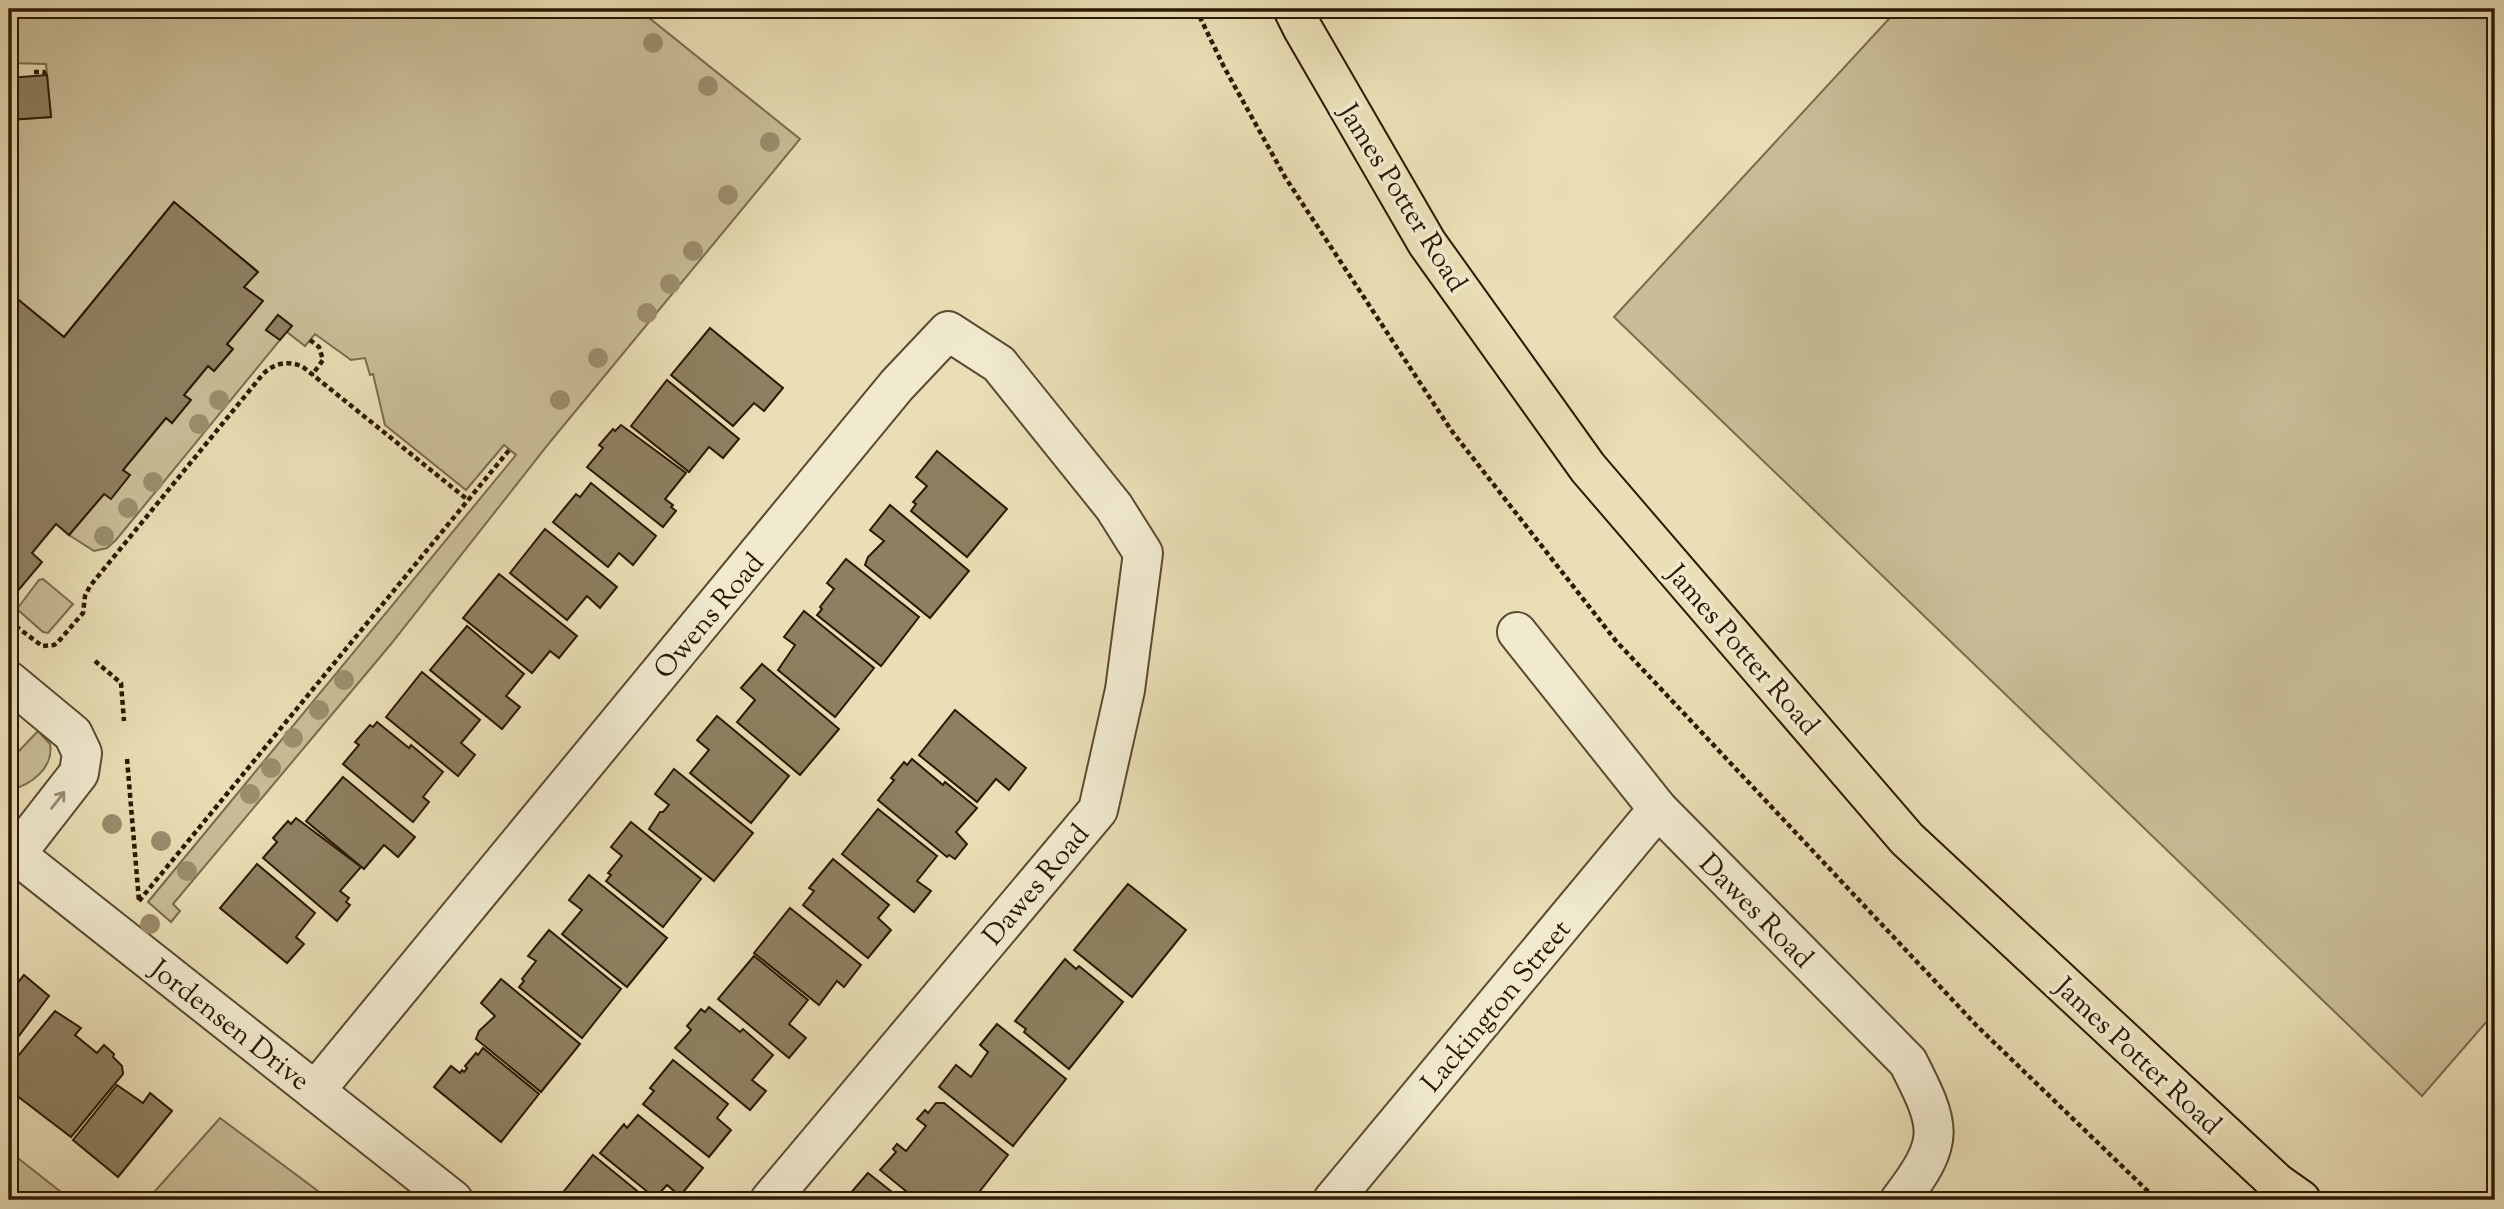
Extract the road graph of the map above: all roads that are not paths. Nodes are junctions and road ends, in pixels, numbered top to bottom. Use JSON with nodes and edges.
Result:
{"nodes":[{"id":1,"x":1293,"y":9,"type":"edge"},
{"id":2,"x":1114,"y":507,"type":"joint"},
{"id":3,"x":1517,"y":632,"type":"dead end"},
{"id":4,"x":9,"y":681,"type":"edge"},
{"id":5,"x":1658,"y":809,"type":"junction"},
{"id":6,"x":12,"y":851,"type":"edge"},
{"id":7,"x":315,"y":1091,"type":"junction"},
{"id":8,"x":453,"y":1200,"type":"edge"},
{"id":9,"x":770,"y":1200,"type":"edge"},
{"id":10,"x":1333,"y":1200,"type":"edge"},
{"id":11,"x":1900,"y":1200,"type":"edge"},
{"id":12,"x":2301,"y":1200,"type":"edge"}],
"edges":[{"from":1,"to":12,"type":"main road","name":"James Potter Road"},
{"from":2,"to":7,"type":"street","name":"Owens Road"},
{"from":2,"to":9,"type":"street","name":"Dawes Road"},
{"from":3,"to":5,"type":"street","name":"Dawes Road"},
{"from":6,"to":4,"type":"street","one_way":true},
{"from":5,"to":10,"type":"street","name":"Lackington Street"},
{"from":5,"to":11,"type":"street","name":"Dawes Road"},
{"from":6,"to":7,"type":"street","name":"Jordensen Drive"},
{"from":7,"to":8,"type":"street","name":"Jordensen Drive"}]}
